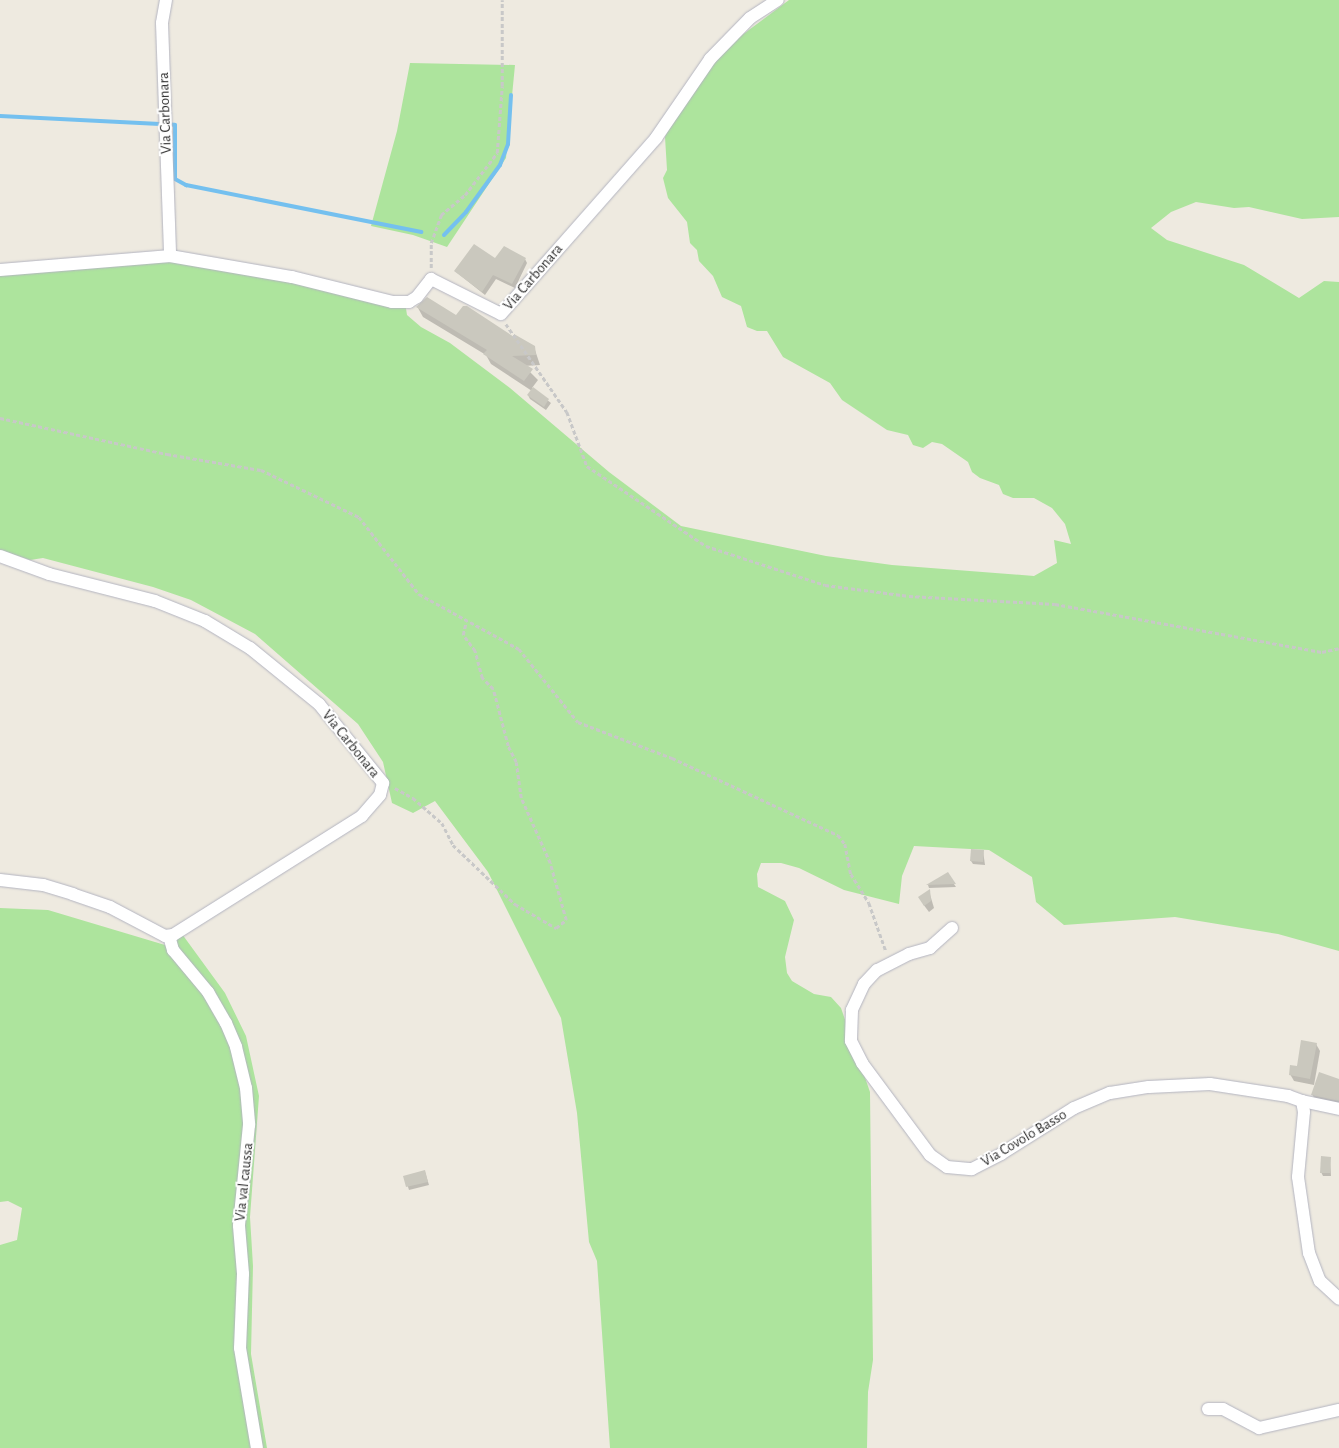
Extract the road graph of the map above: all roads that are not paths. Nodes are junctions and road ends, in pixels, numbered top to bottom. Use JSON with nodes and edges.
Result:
{"nodes":[{"id":1,"x":166,"y":0,"type":"edge"},
{"id":2,"x":778,"y":0,"type":"edge"},
{"id":3,"x":170,"y":256,"type":"junction"},
{"id":4,"x":0,"y":270,"type":"edge"},
{"id":5,"x":0,"y":556,"type":"edge"},
{"id":6,"x":0,"y":880,"type":"edge"},
{"id":7,"x":952,"y":928,"type":"dead end"},
{"id":8,"x":169,"y":936,"type":"junction"},
{"id":9,"x":1302,"y":1101,"type":"junction"},
{"id":10,"x":1339,"y":1109,"type":"edge"},
{"id":11,"x":1339,"y":1299,"type":"edge"},
{"id":12,"x":1208,"y":1409,"type":"dead end"},
{"id":13,"x":1339,"y":1410,"type":"edge"},
{"id":14,"x":257,"y":1448,"type":"edge"}],
"edges":[{"from":1,"to":3,"type":"street","name":"Via Carbonara"},
{"from":2,"to":3,"type":"street","name":"Via Carbonara"},
{"from":3,"to":4,"type":"street"},
{"from":5,"to":8,"type":"street","name":"Via Carbonara"},
{"from":6,"to":8,"type":"street"},
{"from":7,"to":9,"type":"street","name":"Via Covolo Basso"},
{"from":8,"to":14,"type":"street","name":"Via val caussa"},
{"from":9,"to":10,"type":"street","name":"Via Covolo Basso"},
{"from":9,"to":11,"type":"street"},
{"from":12,"to":13,"type":"street"}]}
